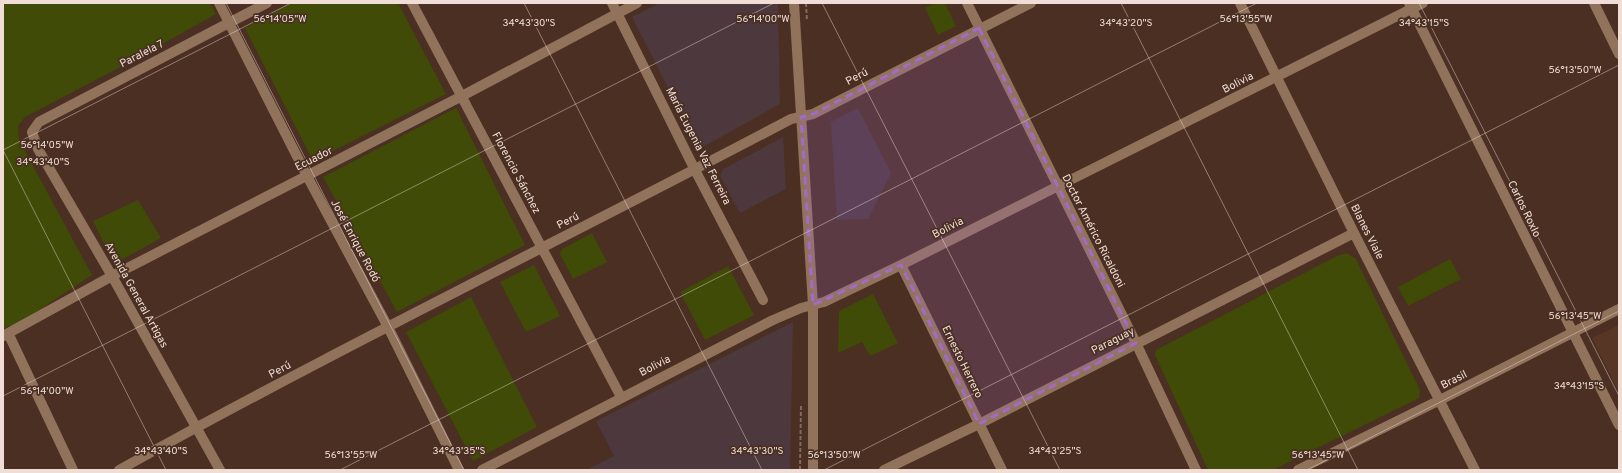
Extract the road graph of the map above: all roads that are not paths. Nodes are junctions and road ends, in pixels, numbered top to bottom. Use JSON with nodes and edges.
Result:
{"nodes":[{"id":1,"x":219,"y":3,"type":"edge"},
{"id":2,"x":267,"y":3,"type":"edge"},
{"id":3,"x":412,"y":3,"type":"edge"},
{"id":4,"x":612,"y":3,"type":"edge"},
{"id":5,"x":636,"y":3,"type":"edge"},
{"id":6,"x":794,"y":3,"type":"edge"},
{"id":7,"x":967,"y":3,"type":"edge"},
{"id":8,"x":1031,"y":3,"type":"edge"},
{"id":9,"x":1240,"y":3,"type":"edge"},
{"id":10,"x":1423,"y":3,"type":"edge"},
{"id":11,"x":1594,"y":3,"type":"edge"},
{"id":12,"x":1410,"y":6,"type":"edge"},
{"id":13,"x":617,"y":13,"type":"junction"},
{"id":14,"x":228,"y":23,"type":"junction"},
{"id":15,"x":979,"y":28,"type":"junction"},
{"id":16,"x":1619,"y":54,"type":"edge"},
{"id":17,"x":1277,"y":76,"type":"junction"},
{"id":18,"x":462,"y":96,"type":"junction"},
{"id":19,"x":801,"y":117,"type":"junction"},
{"id":20,"x":32,"y":132,"type":"joint"},
{"id":21,"x":695,"y":170,"type":"junction"},
{"id":22,"x":307,"y":176,"type":"junction"},
{"id":23,"x":1057,"y":187,"type":"junction"},
{"id":24,"x":1354,"y":233,"type":"junction"},
{"id":25,"x":542,"y":248,"type":"junction"},
{"id":26,"x":901,"y":265,"type":"junction"},
{"id":27,"x":112,"y":276,"type":"junction"},
{"id":28,"x":763,"y":300,"type":"dead end"},
{"id":29,"x":813,"y":305,"type":"junction"},
{"id":30,"x":1619,"y":309,"type":"edge"},
{"id":31,"x":388,"y":327,"type":"junction"},
{"id":32,"x":1572,"y":333,"type":"junction"},
{"id":33,"x":6,"y":334,"type":"edge"},
{"id":34,"x":1136,"y":343,"type":"junction"},
{"id":35,"x":621,"y":397,"type":"junction"},
{"id":36,"x":1440,"y":400,"type":"junction"},
{"id":37,"x":1616,"y":412,"type":"edge"},
{"id":38,"x":978,"y":424,"type":"junction"},
{"id":39,"x":1619,"y":426,"type":"edge"},
{"id":40,"x":196,"y":427,"type":"junction"},
{"id":41,"x":73,"y":470,"type":"edge"},
{"id":42,"x":119,"y":470,"type":"edge"},
{"id":43,"x":220,"y":470,"type":"edge"},
{"id":44,"x":459,"y":470,"type":"edge"},
{"id":45,"x":482,"y":470,"type":"edge"},
{"id":46,"x":813,"y":470,"type":"edge"},
{"id":47,"x":884,"y":470,"type":"edge"},
{"id":48,"x":1002,"y":470,"type":"edge"},
{"id":49,"x":1196,"y":470,"type":"edge"},
{"id":50,"x":1298,"y":470,"type":"edge"},
{"id":51,"x":1475,"y":470,"type":"edge"}],
"edges":[{"from":1,"to":14,"type":"street","name":"José Enrique Rodó"},
{"from":2,"to":14,"type":"street","name":"Paralela 7"},
{"from":3,"to":18,"type":"street","name":"Florencio Sánchez"},
{"from":4,"to":13,"type":"street","name":"María Eugenia Vaz Ferreira"},
{"from":5,"to":13,"type":"street","name":"Ecuador"},
{"from":6,"to":19,"type":"street"},
{"from":7,"to":15,"type":"street","name":"Doctor Américo Ricaldoni"},
{"from":8,"to":15,"type":"street","name":"Perú"},
{"from":9,"to":17,"type":"street","name":"Blanes Viale"},
{"from":10,"to":12,"type":"street","name":"Bolivia"},
{"from":11,"to":16,"type":"street"},
{"from":12,"to":17,"type":"street","name":"Bolivia"},
{"from":12,"to":32,"type":"street","name":"Carlos Roxlo"},
{"from":13,"to":18,"type":"street","name":"Ecuador"},
{"from":13,"to":21,"type":"street","name":"María Eugenia Vaz Ferreira"},
{"from":14,"to":20,"type":"street","name":"Paralela 7"},
{"from":14,"to":22,"type":"street","name":"José Enrique Rodó"},
{"from":15,"to":19,"type":"street","name":"Perú"},
{"from":15,"to":23,"type":"street","name":"Doctor Américo Ricaldoni"},
{"from":17,"to":23,"type":"street","name":"Bolivia"},
{"from":17,"to":24,"type":"street","name":"Blanes Viale"},
{"from":18,"to":22,"type":"street","name":"Ecuador"},
{"from":18,"to":25,"type":"street","name":"Florencio Sánchez"},
{"from":19,"to":21,"type":"street","name":"Perú"},
{"from":19,"to":29,"type":"street"},
{"from":20,"to":27,"type":"street","name":"Avenida General Artigas"},
{"from":21,"to":25,"type":"street","name":"Perú"},
{"from":21,"to":28,"type":"street","name":"María Eugenia Vaz Ferreira"},
{"from":22,"to":27,"type":"street","name":"Ecuador"},
{"from":22,"to":31,"type":"street","name":"José Enrique Rodó"},
{"from":23,"to":26,"type":"street","name":"Bolivia"},
{"from":23,"to":34,"type":"street","name":"Doctor Américo Ricaldoni"},
{"from":24,"to":34,"type":"street","name":"Paraguay"},
{"from":24,"to":36,"type":"street","name":"Blanes Viale"},
{"from":25,"to":31,"type":"street","name":"Perú"},
{"from":25,"to":35,"type":"street","name":"Florencio Sánchez"},
{"from":26,"to":29,"type":"street","name":"Bolivia"},
{"from":26,"to":38,"type":"street","name":"Ernesto Herrero"},
{"from":27,"to":33,"type":"street","name":"Ecuador"},
{"from":27,"to":40,"type":"street","name":"Avenida General Artigas"},
{"from":29,"to":35,"type":"street","name":"Bolivia"},
{"from":29,"to":46,"type":"street"},
{"from":30,"to":32,"type":"street","name":"Brasil"},
{"from":31,"to":40,"type":"street","name":"Perú"},
{"from":31,"to":44,"type":"street","name":"José Enrique Rodó"},
{"from":32,"to":36,"type":"street","name":"Brasil"},
{"from":32,"to":37,"type":"street","name":"Carlos Roxlo"},
{"from":33,"to":41,"type":"street"},
{"from":34,"to":38,"type":"street","name":"Paraguay"},
{"from":34,"to":49,"type":"street","name":"Doctor Américo Ricaldoni"},
{"from":35,"to":45,"type":"street","name":"Bolivia"},
{"from":36,"to":50,"type":"street","name":"Brasil"},
{"from":36,"to":51,"type":"street","name":"Blanes Viale"},
{"from":37,"to":39,"type":"street","name":"Carlos Roxlo"},
{"from":38,"to":47,"type":"street","name":"Paraguay"},
{"from":38,"to":48,"type":"street","name":"Ernesto Herrero"},
{"from":40,"to":42,"type":"street","name":"Perú"},
{"from":40,"to":43,"type":"street","name":"Avenida General Artigas"}]}
